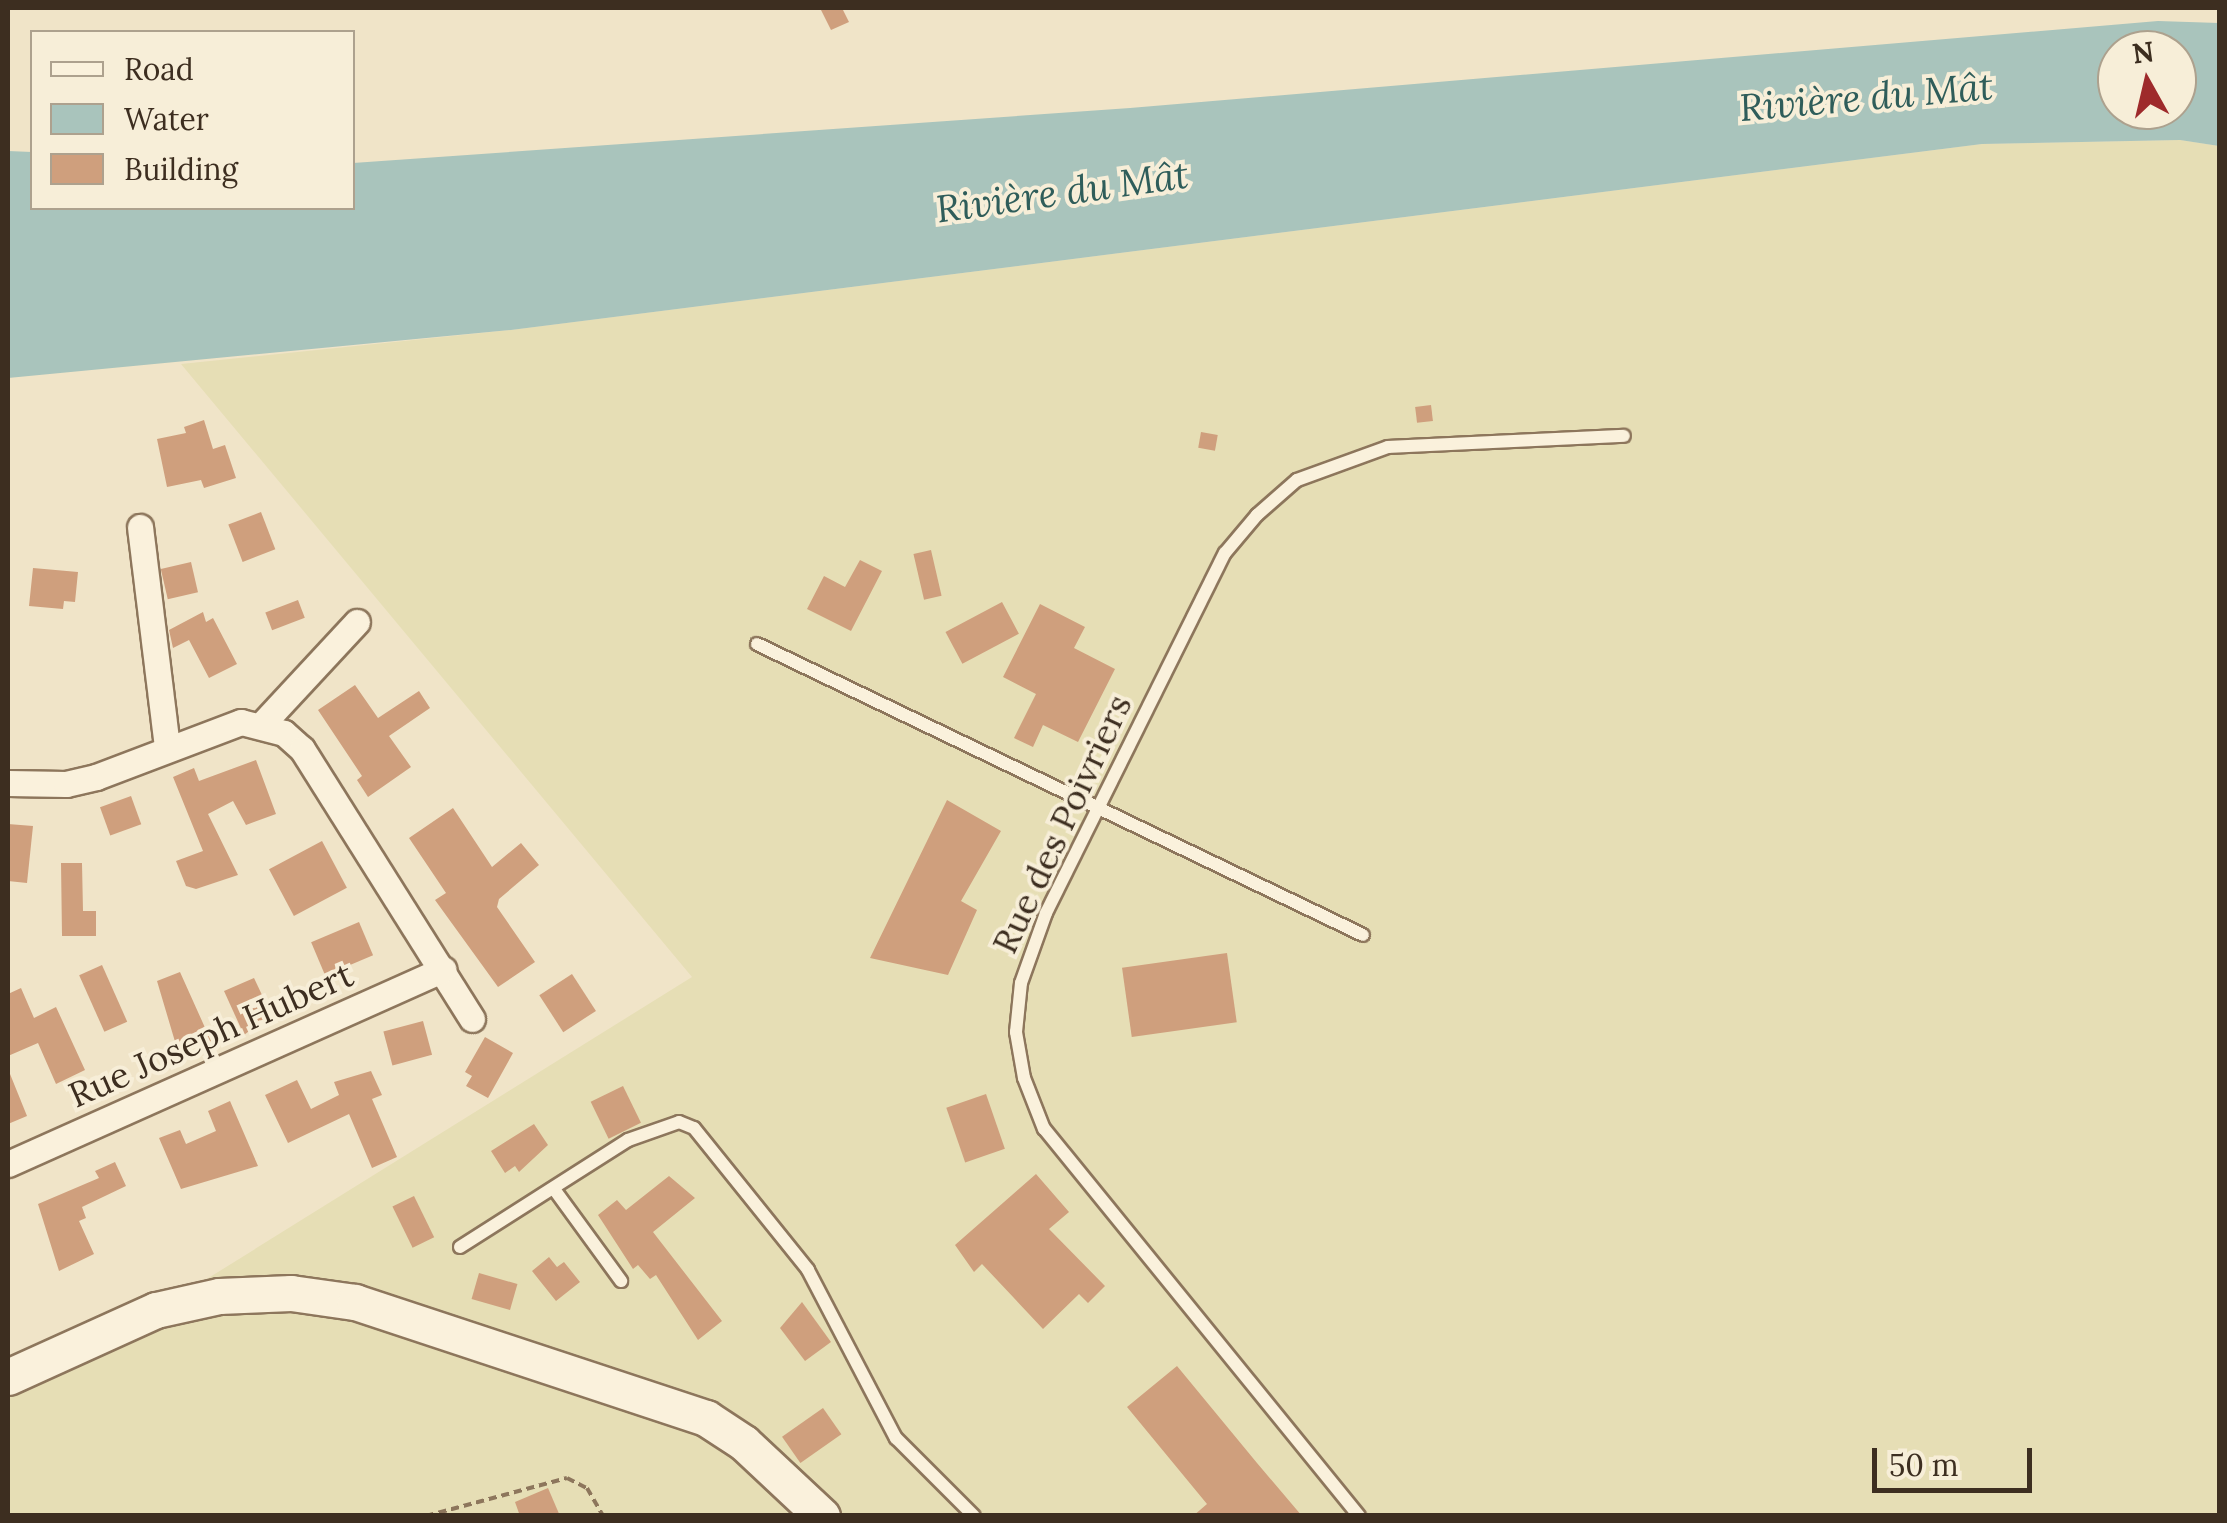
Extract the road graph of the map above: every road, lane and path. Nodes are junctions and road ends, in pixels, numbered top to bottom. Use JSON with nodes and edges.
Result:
{"nodes":[{"id":1,"x":1624,"y":436,"type":"dead end"},
{"id":2,"x":140,"y":527,"type":"dead end"},
{"id":3,"x":357,"y":622,"type":"dead end"},
{"id":4,"x":757,"y":644,"type":"dead end"},
{"id":5,"x":263,"y":724,"type":"junction"},
{"id":6,"x":167,"y":748,"type":"junction"},
{"id":7,"x":8,"y":783,"type":"edge"},
{"id":8,"x":1102,"y":807,"type":"junction"},
{"id":9,"x":1363,"y":935,"type":"dead end"},
{"id":10,"x":443,"y":969,"type":"junction"},
{"id":11,"x":472,"y":1018,"type":"dead end"},
{"id":12,"x":8,"y":1164,"type":"edge"},
{"id":13,"x":554,"y":1189,"type":"junction"},
{"id":14,"x":460,"y":1247,"type":"dead end"},
{"id":15,"x":621,"y":1281,"type":"dead end"},
{"id":16,"x":8,"y":1378,"type":"edge"},
{"id":17,"x":426,"y":1516,"type":"edge"},
{"id":18,"x":604,"y":1516,"type":"edge"},
{"id":19,"x":822,"y":1516,"type":"edge"},
{"id":20,"x":974,"y":1516,"type":"edge"},
{"id":21,"x":1359,"y":1516,"type":"edge"}],
"edges":[{"from":1,"to":8,"type":"lane","name":"Rue des Poivriers"},
{"from":2,"to":6,"type":"street"},
{"from":3,"to":5,"type":"street"},
{"from":4,"to":8,"type":"lane"},
{"from":5,"to":6,"type":"street"},
{"from":5,"to":10,"type":"street"},
{"from":6,"to":7,"type":"street"},
{"from":8,"to":9,"type":"lane"},
{"from":8,"to":21,"type":"lane","name":"Rue des Poivriers"},
{"from":10,"to":11,"type":"street"},
{"from":10,"to":12,"type":"street","name":"Rue Joseph Hubert"},
{"from":13,"to":14,"type":"lane"},
{"from":13,"to":15,"type":"lane"},
{"from":13,"to":20,"type":"lane"},
{"from":16,"to":19,"type":"main road"},
{"from":17,"to":18,"type":"path"}]}
